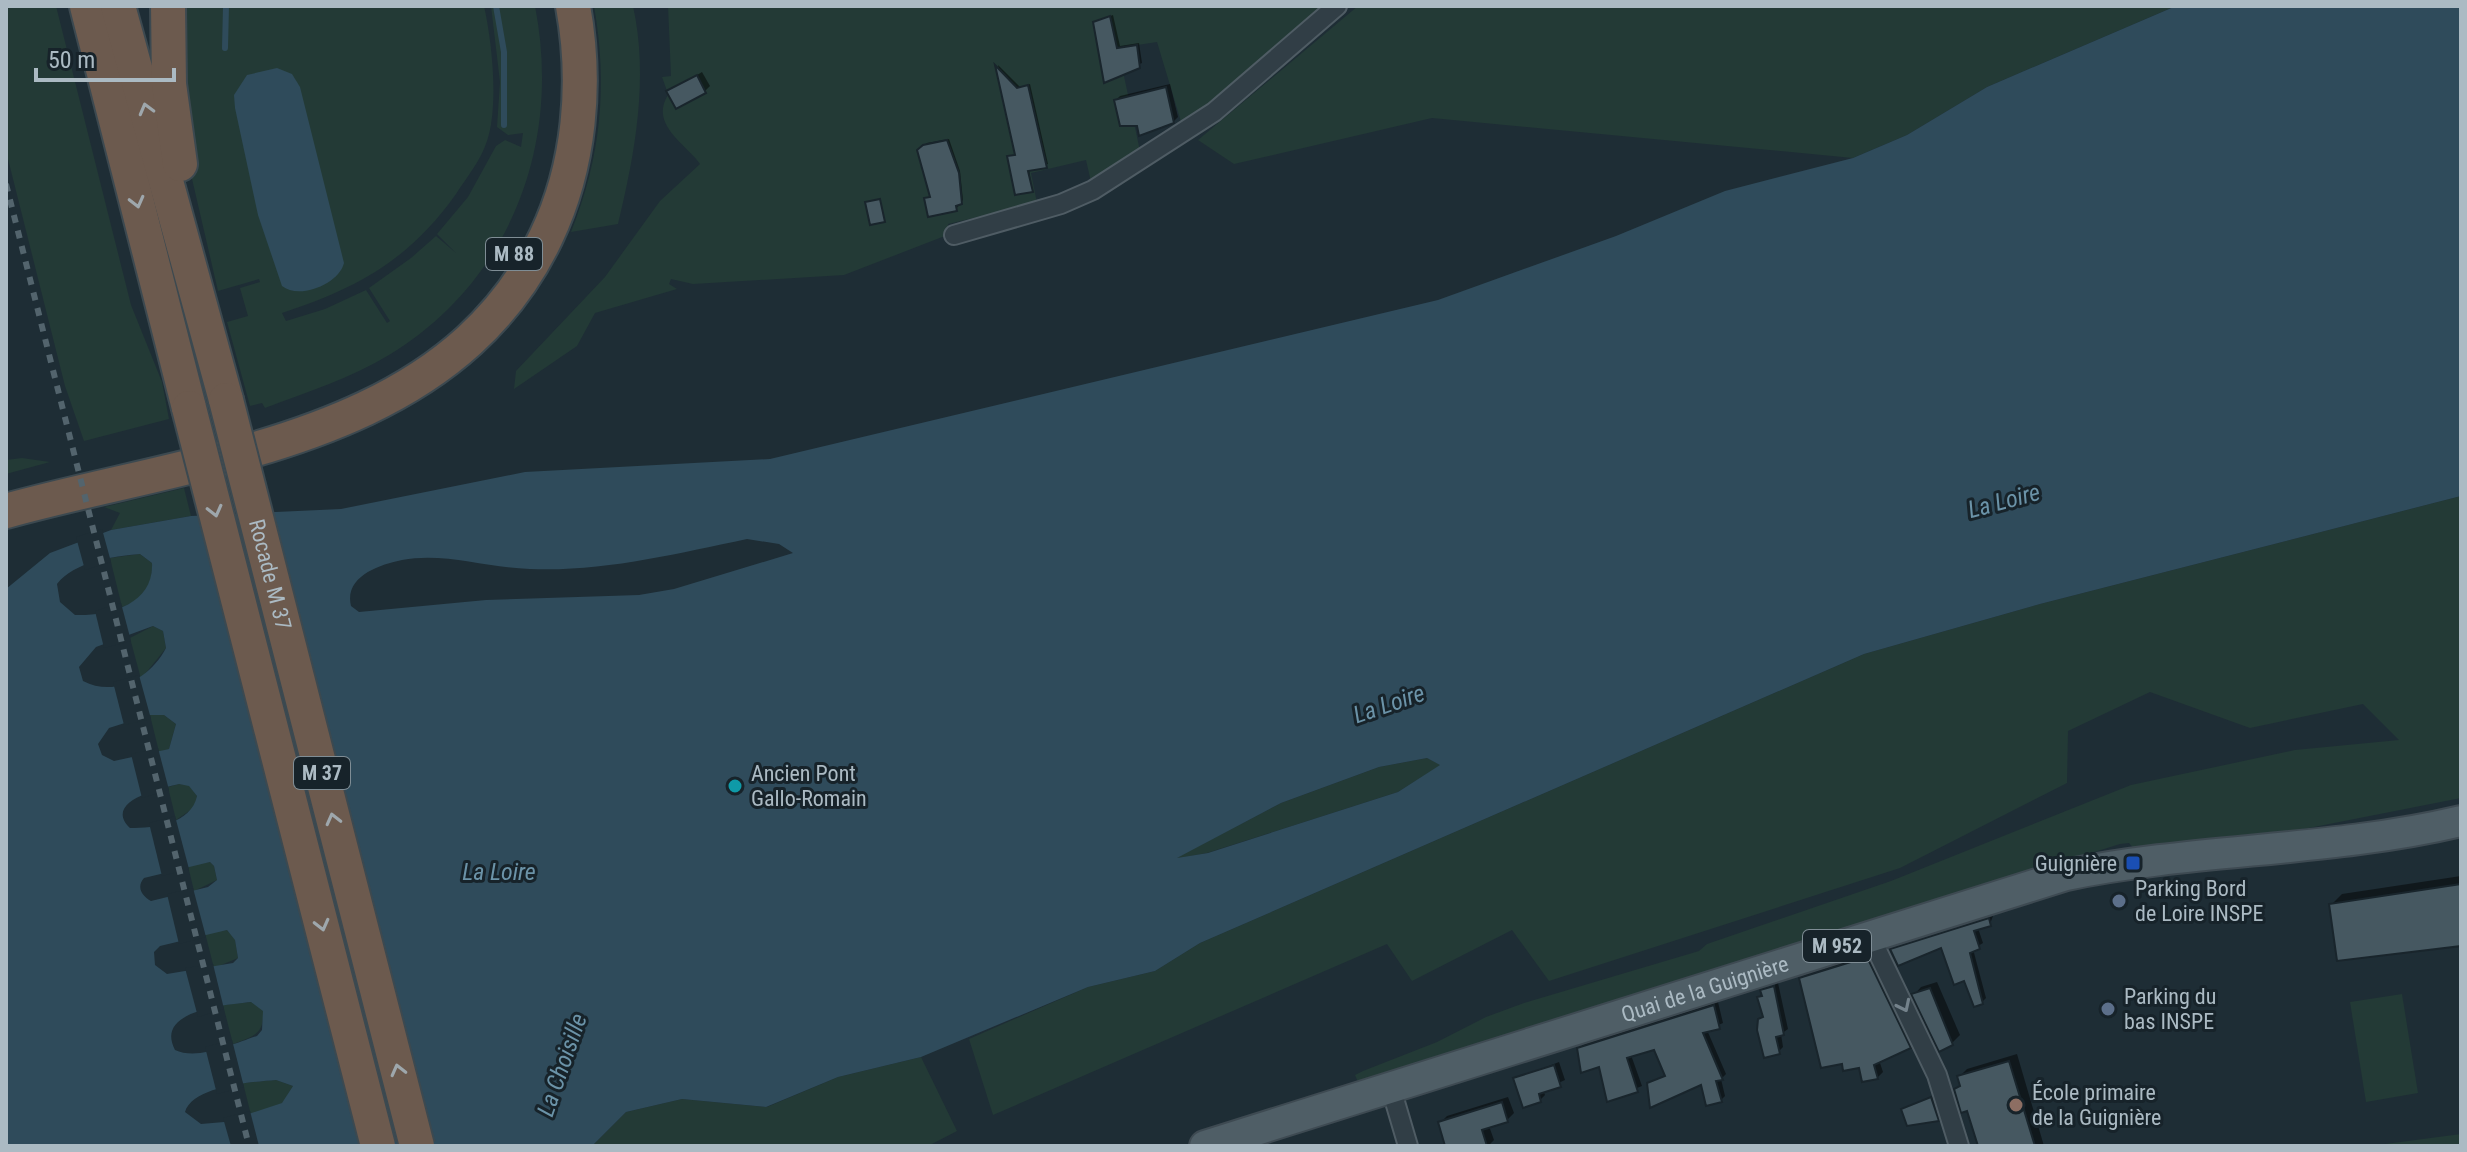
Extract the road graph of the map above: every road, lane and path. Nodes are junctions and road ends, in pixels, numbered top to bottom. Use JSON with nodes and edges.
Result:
{"nodes":[{"id":1,"x":73,"y":6,"type":"edge"},
{"id":2,"x":87,"y":6,"type":"edge"},
{"id":3,"x":118,"y":6,"type":"edge"},
{"id":4,"x":168,"y":6,"type":"edge"},
{"id":5,"x":551,"y":6,"type":"edge"},
{"id":6,"x":573,"y":6,"type":"edge"},
{"id":7,"x":1337,"y":6,"type":"edge"},
{"id":8,"x":111,"y":99,"type":"junction"},
{"id":9,"x":954,"y":235,"type":"dead end"},
{"id":10,"x":226,"y":400,"type":"junction"},
{"id":11,"x":6,"y":487,"type":"edge"},
{"id":12,"x":6,"y":511,"type":"edge"},
{"id":13,"x":2461,"y":821,"type":"edge"},
{"id":14,"x":1870,"y":936,"type":"junction"},
{"id":15,"x":1390,"y":1085,"type":"junction"},
{"id":16,"x":378,"y":1146,"type":"edge"},
{"id":17,"x":417,"y":1146,"type":"edge"},
{"id":18,"x":1205,"y":1146,"type":"edge"},
{"id":19,"x":1408,"y":1146,"type":"edge"},
{"id":20,"x":1959,"y":1146,"type":"edge"}],
"edges":[{"from":1,"to":8,"type":"highway"},
{"from":2,"to":8,"type":"highway","name":"Rocade M 37","number":"M 37"},
{"from":10,"to":3,"type":"highway","name":"Rocade M 37","number":"M 37","one_way":true},
{"from":4,"to":10,"type":"highway"},
{"from":5,"to":11,"type":"highway","number":"M 88"},
{"from":6,"to":12,"type":"highway","number":"M 88"},
{"from":7,"to":9,"type":"street"},
{"from":8,"to":16,"type":"highway","name":"Rocade M 37","number":"M 37","one_way":true,"bridge":true},
{"from":17,"to":10,"type":"highway","name":"Rocade M 37","number":"M 37","one_way":true,"bridge":true},
{"from":13,"to":14,"type":"main road","name":"Quai de la Guignière","number":"M 952"},
{"from":14,"to":15,"type":"main road","name":"Quai de la Guignière","number":"M 952"},
{"from":14,"to":20,"type":"street","one_way":true},
{"from":15,"to":18,"type":"main road","name":"Quai de la Guignière","number":"M 952"},
{"from":15,"to":19,"type":"street"}]}
